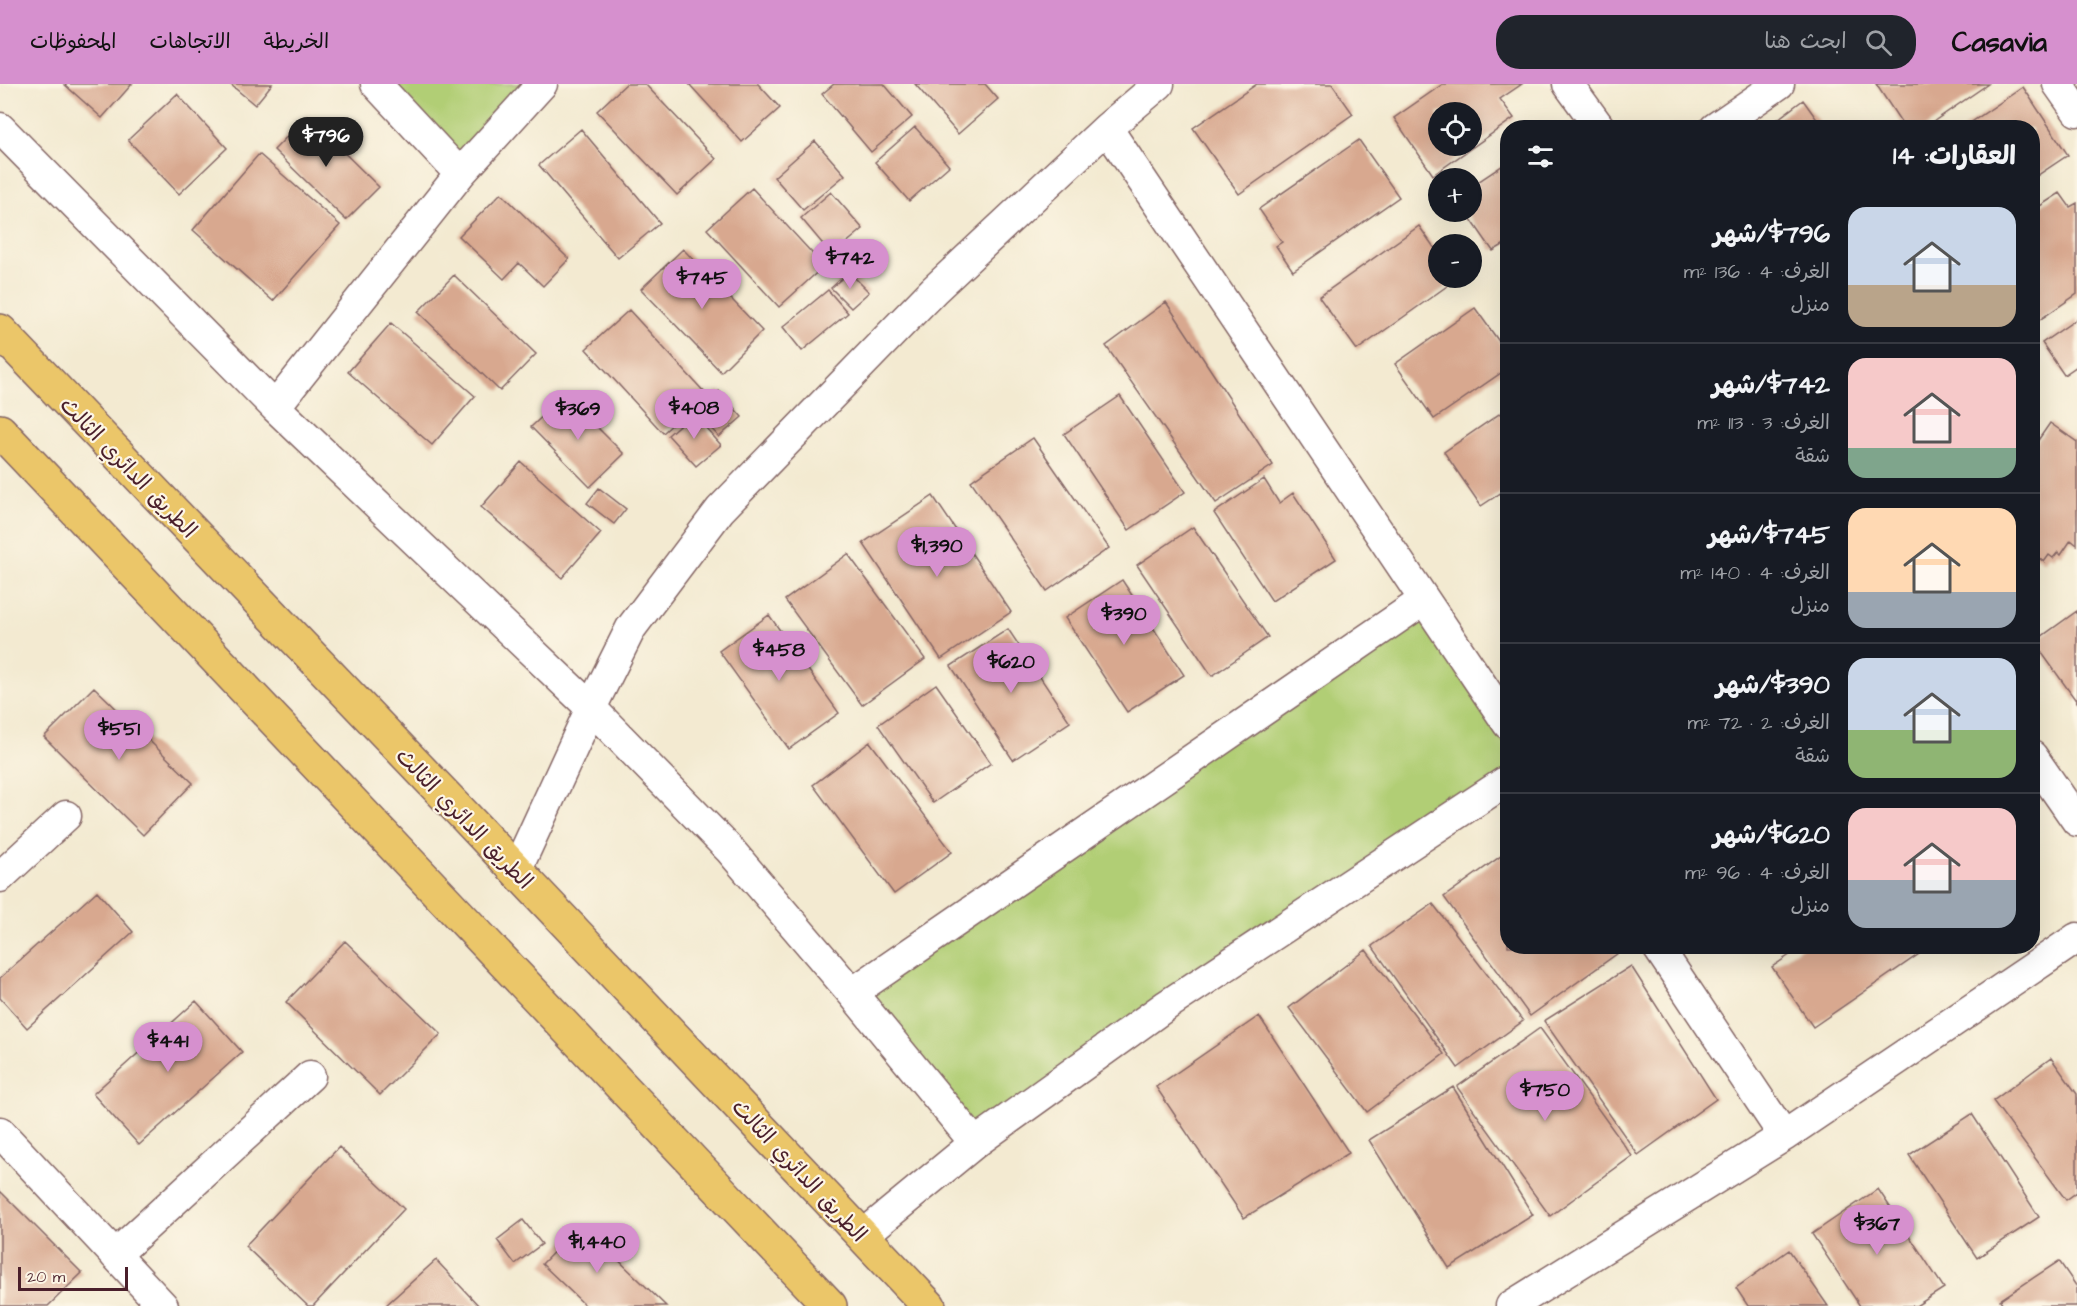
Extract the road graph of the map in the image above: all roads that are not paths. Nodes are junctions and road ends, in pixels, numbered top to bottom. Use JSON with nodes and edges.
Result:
{"nodes":[{"id":1,"x":376,"y":84,"type":"edge"},
{"id":2,"x":542,"y":84,"type":"edge"},
{"id":3,"x":1159,"y":84,"type":"edge"},
{"id":4,"x":1568,"y":84,"type":"edge"},
{"id":5,"x":1779,"y":84,"type":"edge"},
{"id":6,"x":2058,"y":84,"type":"edge"},
{"id":7,"x":2077,"y":111,"type":"edge"},
{"id":8,"x":1594,"y":120,"type":"edge"},
{"id":9,"x":1727,"y":120,"type":"edge"},
{"id":10,"x":0,"y":128,"type":"edge"},
{"id":11,"x":1107,"y":128,"type":"junction"},
{"id":12,"x":460,"y":174,"type":"junction"},
{"id":13,"x":0,"y":331,"type":"edge"},
{"id":14,"x":274,"y":407,"type":"junction"},
{"id":15,"x":0,"y":431,"type":"edge"},
{"id":16,"x":1425,"y":600,"type":"junction"},
{"id":17,"x":591,"y":708,"type":"junction"},
{"id":18,"x":1500,"y":712,"type":"edge"},
{"id":19,"x":2040,"y":768,"type":"edge"},
{"id":20,"x":1500,"y":785,"type":"edge"},
{"id":21,"x":66,"y":816,"type":"dead end"},
{"id":22,"x":2077,"y":821,"type":"edge"},
{"id":23,"x":516,"y":871,"type":"junction"},
{"id":24,"x":0,"y":877,"type":"edge"},
{"id":25,"x":2077,"y":938,"type":"edge"},
{"id":26,"x":1662,"y":954,"type":"edge"},
{"id":27,"x":852,"y":993,"type":"junction"},
{"id":28,"x":310,"y":1076,"type":"dead end"},
{"id":29,"x":0,"y":1132,"type":"edge"},
{"id":30,"x":1784,"y":1136,"type":"junction"},
{"id":31,"x":975,"y":1143,"type":"junction"},
{"id":32,"x":862,"y":1236,"type":"junction"},
{"id":33,"x":115,"y":1255,"type":"junction"},
{"id":34,"x":149,"y":1301,"type":"edge"},
{"id":35,"x":830,"y":1306,"type":"edge"},
{"id":36,"x":929,"y":1306,"type":"edge"},
{"id":37,"x":1511,"y":1306,"type":"edge"}],
"edges":[{"from":1,"to":12,"type":"street"},
{"from":2,"to":12,"type":"street"},
{"from":3,"to":11,"type":"street"},
{"from":4,"to":8,"type":"street"},
{"from":5,"to":9,"type":"street"},
{"from":6,"to":7,"type":"street"},
{"from":10,"to":14,"type":"street"},
{"from":11,"to":16,"type":"street"},
{"from":11,"to":17,"type":"street"},
{"from":12,"to":14,"type":"street"},
{"from":13,"to":23,"type":"highway","name":"الطريق الدائري الثالث"},
{"from":14,"to":17,"type":"street"},
{"from":15,"to":35,"type":"highway"},
{"from":16,"to":18,"type":"street"},
{"from":16,"to":27,"type":"street"},
{"from":17,"to":23,"type":"street"},
{"from":17,"to":27,"type":"street"},
{"from":19,"to":22,"type":"street"},
{"from":20,"to":31,"type":"street"},
{"from":21,"to":24,"type":"street"},
{"from":23,"to":32,"type":"highway","name":"الطريق الدائري الثالث"},
{"from":25,"to":30,"type":"street"},
{"from":26,"to":30,"type":"street"},
{"from":27,"to":31,"type":"street"},
{"from":28,"to":33,"type":"street"},
{"from":29,"to":33,"type":"street"},
{"from":30,"to":37,"type":"street"},
{"from":31,"to":32,"type":"street"},
{"from":32,"to":36,"type":"highway","name":"الطريق الدائري الثالث"},
{"from":33,"to":34,"type":"street"}]}
